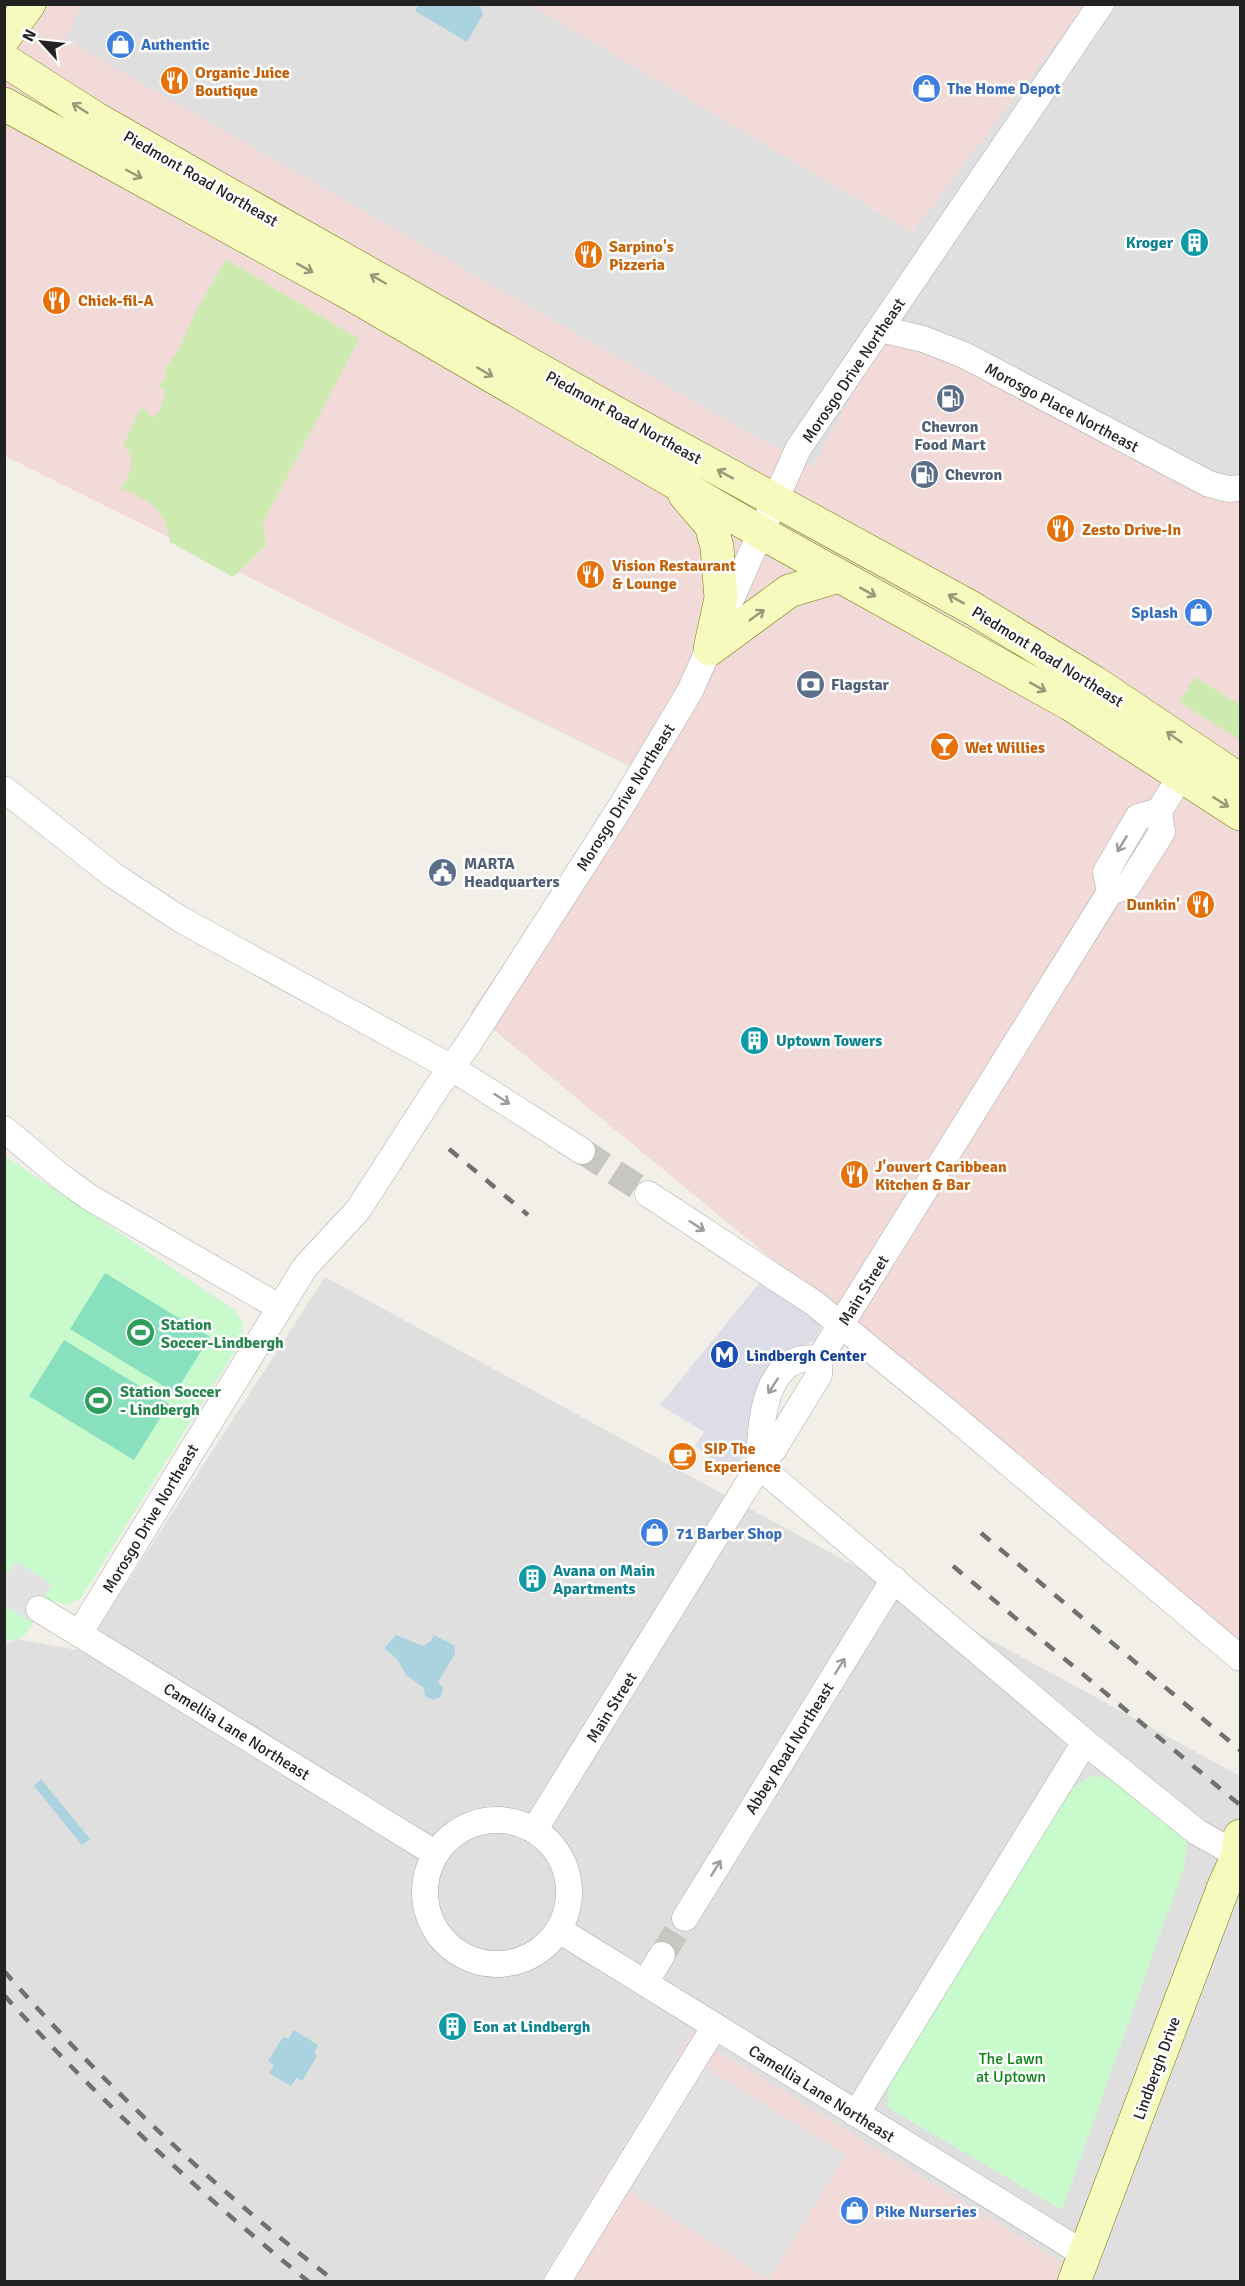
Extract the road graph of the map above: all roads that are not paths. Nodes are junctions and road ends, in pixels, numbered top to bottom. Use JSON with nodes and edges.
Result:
{"nodes":[{"id":1,"x":29,"y":4,"type":"edge"},
{"id":2,"x":1101,"y":4,"type":"edge"},
{"id":3,"x":4,"y":38,"type":"edge"},
{"id":4,"x":4,"y":60,"type":"edge"},
{"id":5,"x":4,"y":104,"type":"edge"},
{"id":6,"x":880,"y":329,"type":"junction"},
{"id":7,"x":671,"y":480,"type":"junction"},
{"id":8,"x":1240,"y":488,"type":"edge"},
{"id":9,"x":776,"y":502,"type":"junction"},
{"id":10,"x":762,"y":533,"type":"junction"},
{"id":11,"x":839,"y":576,"type":"junction"},
{"id":12,"x":710,"y":649,"type":"junction"},
{"id":13,"x":1180,"y":776,"type":"junction"},
{"id":14,"x":1240,"y":780,"type":"edge"},
{"id":15,"x":4,"y":789,"type":"edge"},
{"id":16,"x":1240,"y":814,"type":"edge"},
{"id":17,"x":452,"y":1068,"type":"junction"},
{"id":18,"x":4,"y":1129,"type":"edge"},
{"id":19,"x":582,"y":1151,"type":"tunnel mouth"},
{"id":20,"x":648,"y":1194,"type":"tunnel mouth"},
{"id":21,"x":279,"y":1307,"type":"junction"},
{"id":22,"x":842,"y":1325,"type":"junction"},
{"id":23,"x":759,"y":1466,"type":"junction"},
{"id":24,"x":894,"y":1579,"type":"junction"},
{"id":25,"x":39,"y":1609,"type":"dead end"},
{"id":26,"x":79,"y":1634,"type":"junction"},
{"id":27,"x":1240,"y":1658,"type":"edge"},
{"id":28,"x":1085,"y":1742,"type":"junction"},
{"id":29,"x":535,"y":1830,"type":"junction"},
{"id":30,"x":1240,"y":1850,"type":"edge"},
{"id":31,"x":436,"y":1854,"type":"junction"},
{"id":32,"x":685,"y":1918,"type":"tunnel mouth"},
{"id":33,"x":559,"y":1930,"type":"junction"},
{"id":34,"x":662,"y":1955,"type":"tunnel mouth"},
{"id":35,"x":645,"y":1983,"type":"junction"},
{"id":36,"x":715,"y":2026,"type":"junction"},
{"id":37,"x":856,"y":2114,"type":"junction"},
{"id":38,"x":1080,"y":2268,"type":"edge"},
{"id":39,"x":557,"y":2282,"type":"edge"}],
"edges":[{"from":1,"to":3,"type":"main road"},
{"from":2,"to":6,"type":"street","name":"Morosgo Drive Northeast"},
{"from":9,"to":4,"type":"main road","name":"Piedmont Road Northeast","one_way":true},
{"from":5,"to":7,"type":"main road","name":"Piedmont Road Northeast","one_way":true},
{"from":6,"to":8,"type":"street","name":"Morosgo Place Northeast"},
{"from":6,"to":9,"type":"street","name":"Morosgo Drive Northeast"},
{"from":7,"to":10,"type":"main road","name":"Piedmont Road Northeast"},
{"from":7,"to":12,"type":"main road"},
{"from":9,"to":10,"type":"street","name":"Morosgo Drive Northeast"},
{"from":14,"to":9,"type":"main road","name":"Piedmont Road Northeast","one_way":true},
{"from":10,"to":11,"type":"main road","name":"Piedmont Road Northeast"},
{"from":10,"to":12,"type":"street","name":"Morosgo Drive Northeast"},
{"from":12,"to":11,"type":"main road","one_way":true},
{"from":11,"to":13,"type":"main road","name":"Piedmont Road Northeast","one_way":true},
{"from":12,"to":17,"type":"street","name":"Morosgo Drive Northeast"},
{"from":13,"to":16,"type":"main road","name":"Piedmont Road Northeast","one_way":true},
{"from":13,"to":22,"type":"street","name":"Main Street"},
{"from":15,"to":17,"type":"street"},
{"from":17,"to":19,"type":"street","one_way":true},
{"from":17,"to":21,"type":"street","name":"Morosgo Drive Northeast"},
{"from":18,"to":21,"type":"street"},
{"from":20,"to":22,"type":"street","one_way":true},
{"from":21,"to":26,"type":"street","name":"Morosgo Drive Northeast"},
{"from":22,"to":23,"type":"street","name":"Main Street"},
{"from":22,"to":27,"type":"street"},
{"from":23,"to":24,"type":"street"},
{"from":23,"to":29,"type":"street","name":"Main Street"},
{"from":24,"to":28,"type":"street"},
{"from":32,"to":24,"type":"street","name":"Abbey Road Northeast","one_way":true},
{"from":25,"to":26,"type":"street","name":"Camellia Lane Northeast"},
{"from":26,"to":31,"type":"street","name":"Camellia Lane Northeast"},
{"from":28,"to":30,"type":"street"},
{"from":28,"to":37,"type":"street"},
{"from":29,"to":31,"type":"street"},
{"from":29,"to":33,"type":"street"},
{"from":30,"to":38,"type":"main road","name":"Lindbergh Drive"},
{"from":31,"to":33,"type":"street"},
{"from":33,"to":35,"type":"street","name":"Camellia Lane Northeast"},
{"from":34,"to":35,"type":"street"},
{"from":35,"to":36,"type":"street","name":"Camellia Lane Northeast"},
{"from":36,"to":37,"type":"street","name":"Camellia Lane Northeast"},
{"from":36,"to":39,"type":"street"},
{"from":37,"to":38,"type":"street","name":"Camellia Lane Northeast"}]}
